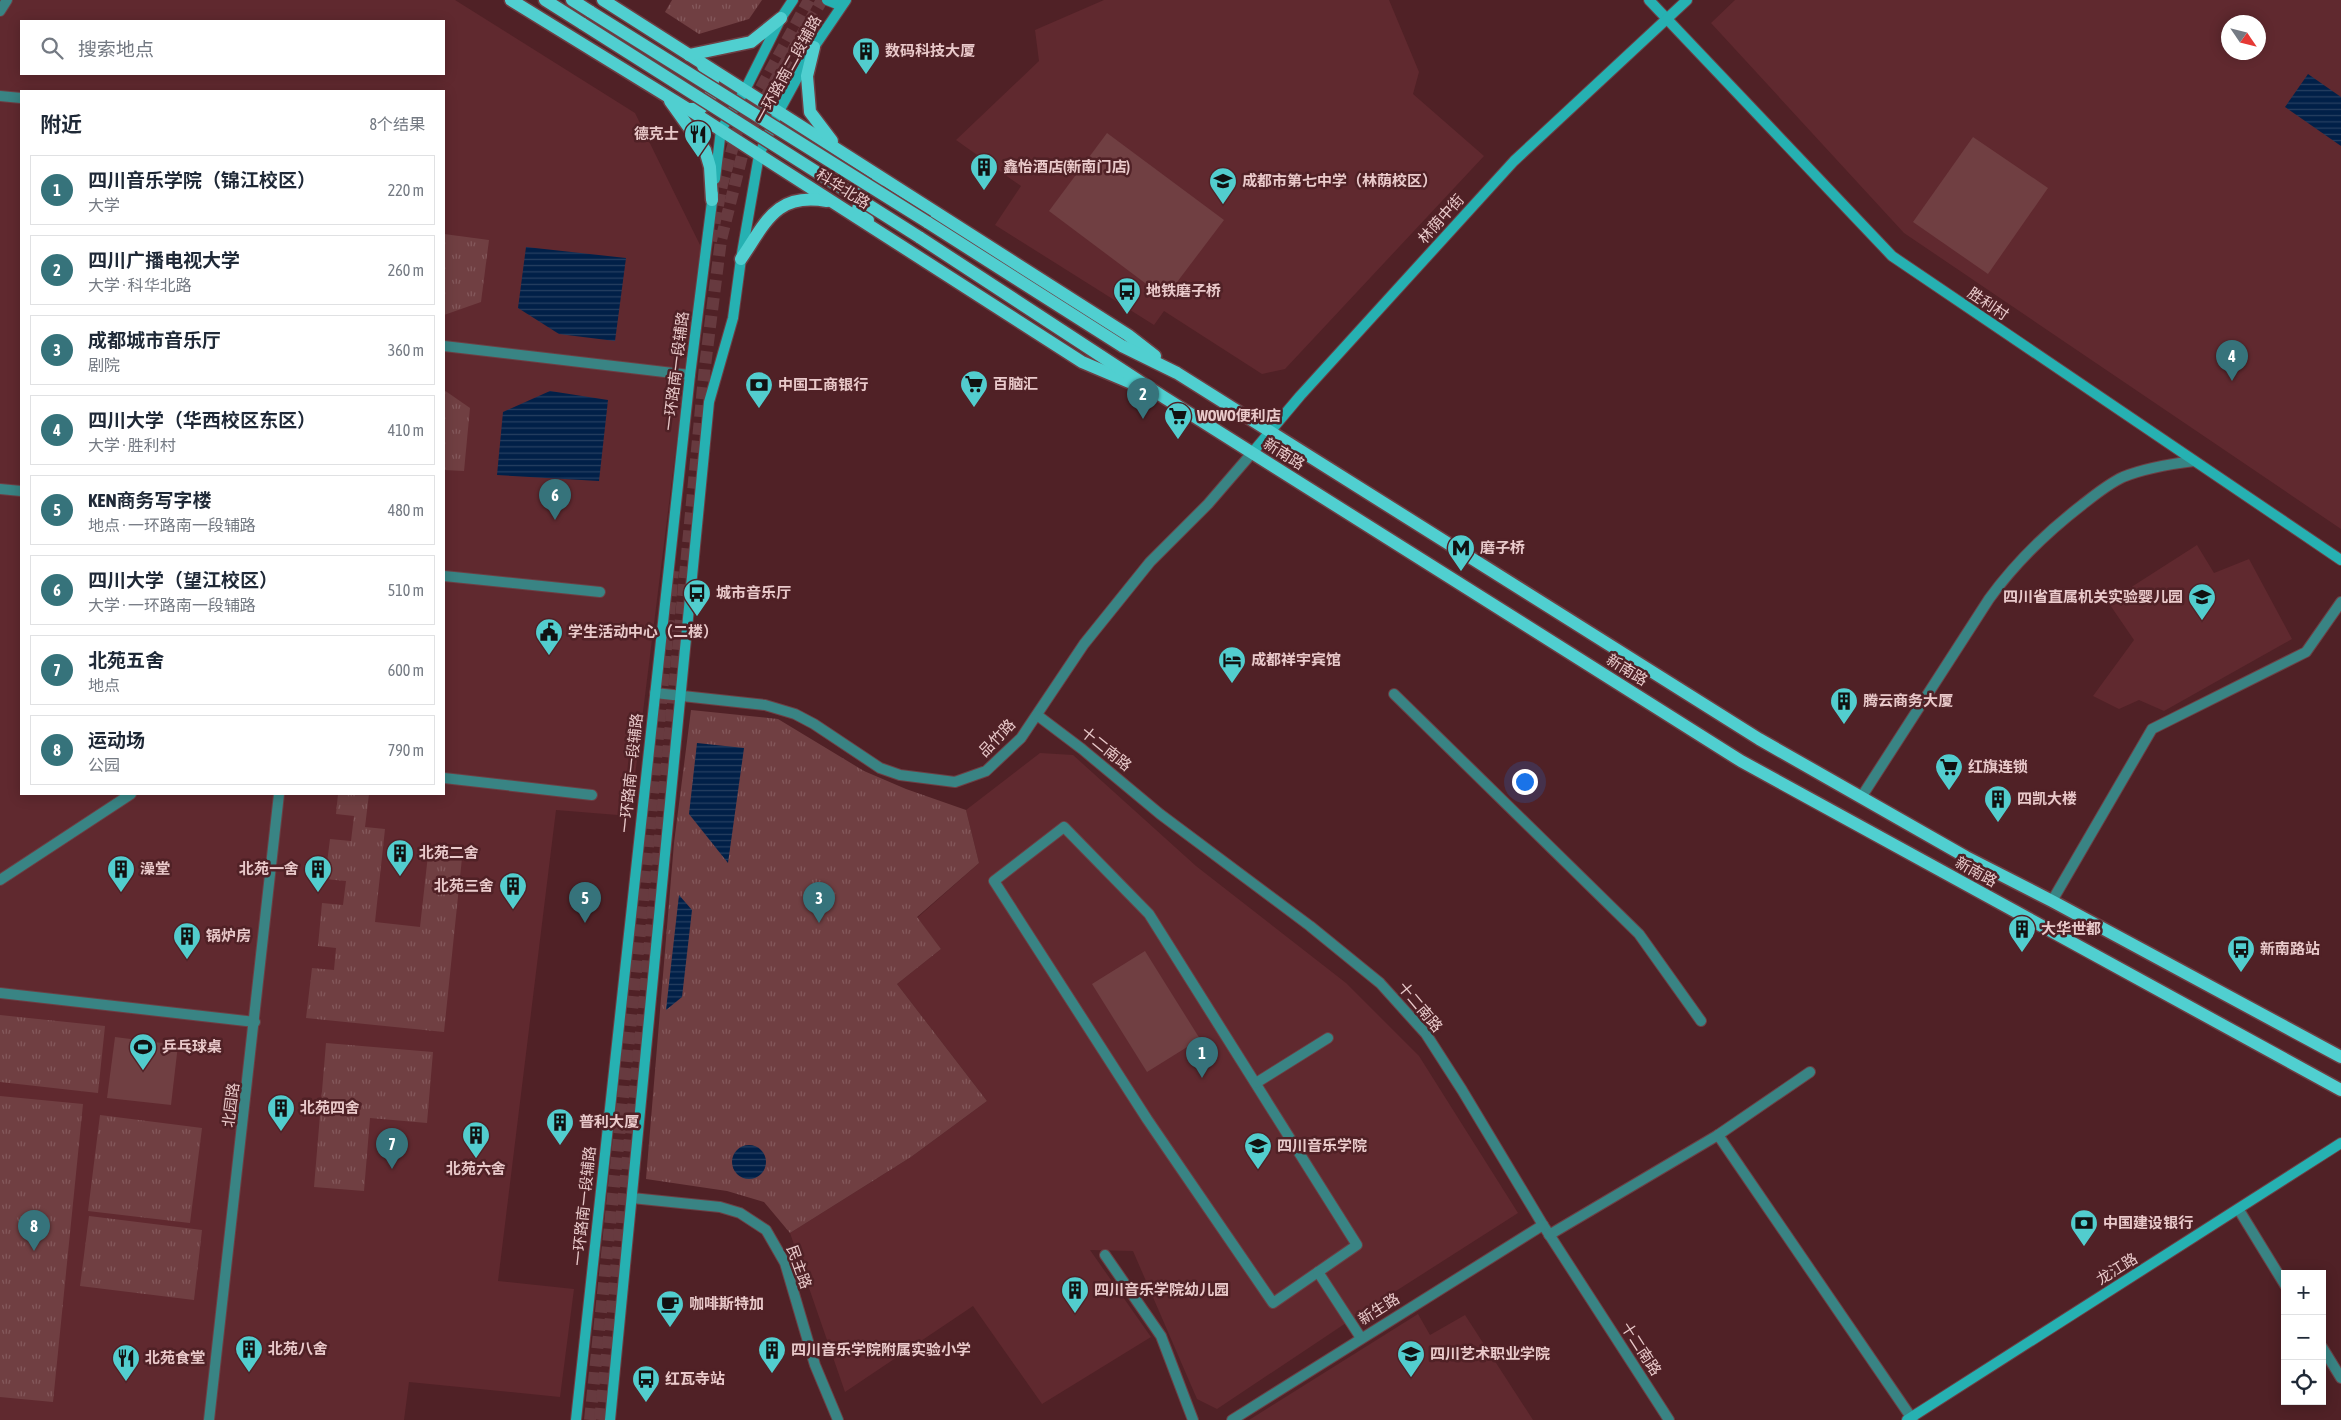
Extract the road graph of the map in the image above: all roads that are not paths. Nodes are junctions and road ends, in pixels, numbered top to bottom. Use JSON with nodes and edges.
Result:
{"nodes":[{"id":1,"x":7,"y":0,"type":"edge"},
{"id":2,"x":511,"y":0,"type":"edge"},
{"id":3,"x":545,"y":0,"type":"edge"},
{"id":4,"x":572,"y":0,"type":"edge"},
{"id":5,"x":603,"y":0,"type":"edge"},
{"id":6,"x":793,"y":0,"type":"edge"},
{"id":7,"x":827,"y":0,"type":"edge"},
{"id":8,"x":1649,"y":0,"type":"edge"},
{"id":9,"x":1687,"y":0,"type":"edge"},
{"id":10,"x":845,"y":1,"type":"edge"},
{"id":11,"x":0,"y":11,"type":"edge"},
{"id":12,"x":781,"y":18,"type":"junction"},
{"id":13,"x":1666,"y":18,"type":"junction"},
{"id":14,"x":814,"y":47,"type":"junction"},
{"id":15,"x":689,"y":55,"type":"junction"},
{"id":16,"x":701,"y":63,"type":"junction"},
{"id":17,"x":745,"y":90,"type":"junction"},
{"id":18,"x":0,"y":96,"type":"edge"},
{"id":19,"x":668,"y":97,"type":"junction"},
{"id":20,"x":20,"y":98,"type":"edge"},
{"id":21,"x":688,"y":109,"type":"junction"},
{"id":22,"x":779,"y":112,"type":"junction"},
{"id":23,"x":721,"y":130,"type":"junction"},
{"id":24,"x":836,"y":147,"type":"junction"},
{"id":25,"x":760,"y":155,"type":"junction"},
{"id":26,"x":902,"y":190,"type":"junction"},
{"id":27,"x":712,"y":200,"type":"junction"},
{"id":28,"x":833,"y":202,"type":"junction"},
{"id":29,"x":927,"y":222,"type":"joint"},
{"id":30,"x":878,"y":230,"type":"junction"},
{"id":31,"x":919,"y":236,"type":"joint"},
{"id":32,"x":741,"y":259,"type":"junction"},
{"id":33,"x":445,"y":346,"type":"edge"},
{"id":34,"x":1177,"y":373,"type":"junction"},
{"id":35,"x":690,"y":375,"type":"junction"},
{"id":36,"x":1162,"y":396,"type":"junction"},
{"id":37,"x":1270,"y":432,"type":"junction"},
{"id":38,"x":1252,"y":453,"type":"junction"},
{"id":39,"x":2194,"y":461,"type":"junction"},
{"id":40,"x":0,"y":489,"type":"edge"},
{"id":41,"x":20,"y":491,"type":"edge"},
{"id":42,"x":2341,"y":560,"type":"edge"},
{"id":43,"x":445,"y":576,"type":"edge"},
{"id":44,"x":600,"y":592,"type":"dead end"},
{"id":45,"x":2341,"y":602,"type":"edge"},
{"id":46,"x":655,"y":693,"type":"junction"},
{"id":47,"x":1394,"y":694,"type":"dead end"},
{"id":48,"x":679,"y":696,"type":"junction"},
{"id":49,"x":1037,"y":715,"type":"junction"},
{"id":50,"x":445,"y":778,"type":"edge"},
{"id":51,"x":129,"y":795,"type":"edge"},
{"id":52,"x":279,"y":795,"type":"edge"},
{"id":53,"x":592,"y":795,"type":"dead end"},
{"id":54,"x":1862,"y":796,"type":"junction"},
{"id":55,"x":0,"y":880,"type":"edge"},
{"id":56,"x":2052,"y":901,"type":"junction"},
{"id":57,"x":0,"y":993,"type":"edge"},
{"id":58,"x":1701,"y":1021,"type":"dead end"},
{"id":59,"x":255,"y":1022,"type":"junction"},
{"id":60,"x":1328,"y":1038,"type":"dead end"},
{"id":61,"x":2341,"y":1057,"type":"edge"},
{"id":62,"x":1810,"y":1072,"type":"dead end"},
{"id":63,"x":1256,"y":1083,"type":"junction"},
{"id":64,"x":2341,"y":1090,"type":"edge"},
{"id":65,"x":1718,"y":1135,"type":"junction"},
{"id":66,"x":2341,"y":1143,"type":"edge"},
{"id":67,"x":632,"y":1198,"type":"junction"},
{"id":68,"x":2239,"y":1210,"type":"junction"},
{"id":69,"x":1543,"y":1225,"type":"junction"},
{"id":70,"x":1549,"y":1235,"type":"junction"},
{"id":71,"x":1105,"y":1255,"type":"dead end"},
{"id":72,"x":1318,"y":1272,"type":"junction"},
{"id":73,"x":2281,"y":1278,"type":"edge"},
{"id":74,"x":1361,"y":1338,"type":"junction"},
{"id":75,"x":2326,"y":1354,"type":"edge"},
{"id":76,"x":2341,"y":1378,"type":"edge"},
{"id":77,"x":1911,"y":1419,"type":"edge"},
{"id":78,"x":209,"y":1420,"type":"edge"},
{"id":79,"x":576,"y":1420,"type":"edge"},
{"id":80,"x":610,"y":1420,"type":"edge"},
{"id":81,"x":838,"y":1420,"type":"edge"},
{"id":82,"x":1194,"y":1420,"type":"edge"},
{"id":83,"x":1232,"y":1420,"type":"edge"},
{"id":84,"x":1669,"y":1420,"type":"edge"}],
"edges":[{"from":1,"to":11,"type":"street"},
{"from":2,"to":19,"type":"main road","name":"科华北路"},
{"from":3,"to":31,"type":"main road","name":"科华北路","bridge":true},
{"from":4,"to":29,"type":"main road","name":"科华北路","bridge":true},
{"from":5,"to":15,"type":"main road","name":"科华北路"},
{"from":6,"to":12,"type":"main road","name":"一环路南二段辅路"},
{"from":7,"to":10,"type":"main road"},
{"from":8,"to":13,"type":"main road","name":"胜利村"},
{"from":9,"to":13,"type":"main road","name":"林荫中街"},
{"from":10,"to":14,"type":"main road","name":"一环路南二段辅路"},
{"from":12,"to":15,"type":"main road"},
{"from":12,"to":17,"type":"main road","name":"一环路南二段辅路"},
{"from":13,"to":37,"type":"main road","name":"林荫中街"},
{"from":13,"to":39,"type":"main road","name":"胜利村"},
{"from":14,"to":22,"type":"main road","name":"一环路南二段辅路"},
{"from":14,"to":24,"type":"main road"},
{"from":15,"to":16,"type":"main road","name":"科华北路"},
{"from":16,"to":17,"type":"main road","name":"科华北路"},
{"from":16,"to":21,"type":"main road"},
{"from":17,"to":22,"type":"main road","name":"科华北路"},
{"from":17,"to":23,"type":"main road","name":"一环路南二段辅路"},
{"from":18,"to":20,"type":"street"},
{"from":19,"to":21,"type":"main road","name":"科华北路"},
{"from":19,"to":27,"type":"main road"},
{"from":21,"to":23,"type":"main road","name":"科华北路"},
{"from":22,"to":24,"type":"main road","name":"科华北路"},
{"from":22,"to":25,"type":"main road","name":"一环路南二段辅路"},
{"from":23,"to":25,"type":"main road","name":"科华北路"},
{"from":23,"to":27,"type":"main road","name":"一环路南一段辅路"},
{"from":24,"to":26,"type":"main road","name":"科华北路"},
{"from":25,"to":28,"type":"main road","name":"科华北路"},
{"from":25,"to":32,"type":"main road"},
{"from":26,"to":30,"type":"main road"},
{"from":26,"to":34,"type":"main road","name":"科华北路"},
{"from":27,"to":35,"type":"main road","name":"一环路南一段辅路"},
{"from":28,"to":30,"type":"main road","name":"科华北路"},
{"from":28,"to":32,"type":"main road"},
{"from":29,"to":34,"type":"main road","name":"新南路"},
{"from":30,"to":36,"type":"main road","name":"科华北路"},
{"from":31,"to":36,"type":"main road","name":"新南路"},
{"from":32,"to":48,"type":"main road"},
{"from":33,"to":35,"type":"street"},
{"from":34,"to":37,"type":"main road","name":"新南路"},
{"from":35,"to":46,"type":"main road","name":"一环路南一段辅路"},
{"from":36,"to":38,"type":"main road","name":"新南路"},
{"from":37,"to":38,"type":"main road","name":"林荫中街"},
{"from":37,"to":54,"type":"main road","name":"新南路"},
{"from":38,"to":49,"type":"street","name":"品竹路"},
{"from":38,"to":64,"type":"main road","name":"新南路"},
{"from":39,"to":42,"type":"main road","name":"胜利村"},
{"from":39,"to":54,"type":"street"},
{"from":40,"to":41,"type":"street"},
{"from":43,"to":44,"type":"street"},
{"from":45,"to":56,"type":"street"},
{"from":46,"to":48,"type":"street","name":"品竹路"},
{"from":46,"to":79,"type":"main road","name":"一环路南一段辅路"},
{"from":47,"to":58,"type":"street"},
{"from":48,"to":49,"type":"street","name":"品竹路"},
{"from":48,"to":67,"type":"main road"},
{"from":49,"to":69,"type":"street","name":"十二南路"},
{"from":50,"to":53,"type":"street"},
{"from":51,"to":55,"type":"street"},
{"from":52,"to":59,"type":"street","name":"北园路"},
{"from":54,"to":56,"type":"main road","name":"新南路"},
{"from":56,"to":61,"type":"main road","name":"新南路"},
{"from":57,"to":59,"type":"street"},
{"from":59,"to":78,"type":"street","name":"北园路"},
{"from":60,"to":63,"type":"street"},
{"from":62,"to":65,"type":"street"},
{"from":63,"to":72,"type":"street"},
{"from":63,"to":72,"type":"street"},
{"from":65,"to":70,"type":"street"},
{"from":65,"to":77,"type":"street"},
{"from":66,"to":68,"type":"main road","name":"龙江路"},
{"from":67,"to":80,"type":"main road"},
{"from":67,"to":81,"type":"street","name":"民主路"},
{"from":68,"to":73,"type":"street"},
{"from":68,"to":77,"type":"main road","name":"龙江路"},
{"from":69,"to":70,"type":"street","name":"十二南路"},
{"from":69,"to":74,"type":"street","name":"新生路"},
{"from":70,"to":84,"type":"street","name":"十二南路"},
{"from":71,"to":82,"type":"street"},
{"from":72,"to":74,"type":"street"},
{"from":74,"to":83,"type":"street","name":"新生路"},
{"from":75,"to":76,"type":"street"}]}
